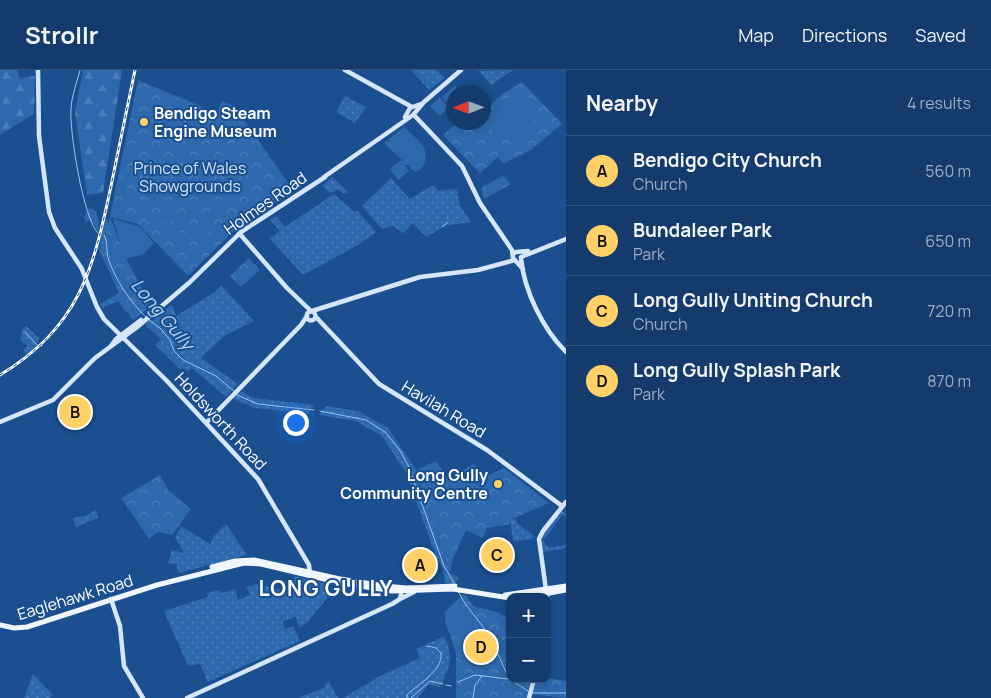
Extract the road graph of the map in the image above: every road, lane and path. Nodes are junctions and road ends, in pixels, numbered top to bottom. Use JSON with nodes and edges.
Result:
{"nodes":[{"id":1,"x":38,"y":70,"type":"edge"},
{"id":2,"x":345,"y":70,"type":"edge"},
{"id":3,"x":461,"y":70,"type":"edge"},
{"id":4,"x":413,"y":111,"type":"junction"},
{"id":5,"x":241,"y":234,"type":"junction"},
{"id":6,"x":566,"y":239,"type":"edge"},
{"id":7,"x":517,"y":256,"type":"junction"},
{"id":8,"x":311,"y":315,"type":"junction"},
{"id":9,"x":122,"y":337,"type":"junction"},
{"id":10,"x":566,"y":352,"type":"edge"},
{"id":11,"x":0,"y":422,"type":"edge"},
{"id":12,"x":206,"y":423,"type":"junction"},
{"id":13,"x":566,"y":502,"type":"edge"},
{"id":14,"x":562,"y":506,"type":"junction"},
{"id":15,"x":310,"y":574,"type":"junction"},
{"id":16,"x":456,"y":588,"type":"junction"},
{"id":17,"x":566,"y":588,"type":"edge"},
{"id":18,"x":398,"y":590,"type":"junction"},
{"id":19,"x":414,"y":592,"type":"junction"},
{"id":20,"x":544,"y":593,"type":"edge"},
{"id":21,"x":548,"y":593,"type":"edge"},
{"id":22,"x":506,"y":595,"type":"edge"},
{"id":23,"x":506,"y":597,"type":"edge"},
{"id":24,"x":111,"y":599,"type":"junction"},
{"id":25,"x":400,"y":599,"type":"junction"},
{"id":26,"x":383,"y":608,"type":"junction"},
{"id":27,"x":0,"y":625,"type":"edge"},
{"id":28,"x":533,"y":683,"type":"edge"},
{"id":29,"x":142,"y":698,"type":"edge"},
{"id":30,"x":186,"y":698,"type":"edge"},
{"id":31,"x":529,"y":698,"type":"edge"}],
"edges":[{"from":1,"to":9,"type":"street","name":"Holdsworth Road"},
{"from":2,"to":4,"type":"street"},
{"from":3,"to":4,"type":"street","name":"Holmes Road"},
{"from":4,"to":5,"type":"street","name":"Holmes Road"},
{"from":4,"to":7,"type":"street"},
{"from":5,"to":8,"type":"street","name":"Havilah Road"},
{"from":5,"to":9,"type":"street","name":"Holmes Road"},
{"from":6,"to":7,"type":"street"},
{"from":7,"to":8,"type":"street"},
{"from":7,"to":10,"type":"street"},
{"from":8,"to":12,"type":"street"},
{"from":8,"to":14,"type":"street","name":"Havilah Road"},
{"from":9,"to":11,"type":"street","name":"Holmes Road"},
{"from":9,"to":12,"type":"street","name":"Holdsworth Road"},
{"from":12,"to":15,"type":"street","name":"Holdsworth Road"},
{"from":13,"to":14,"type":"street"},
{"from":14,"to":20,"type":"street"},
{"from":15,"to":18,"type":"main road","name":"Eaglehawk Road"},
{"from":15,"to":18,"type":"main road","name":"Eaglehawk Road"},
{"from":15,"to":24,"type":"main road","name":"Eaglehawk Road"},
{"from":16,"to":18,"type":"main road","name":"Eaglehawk Road"},
{"from":16,"to":19,"type":"main road","name":"Eaglehawk Road"},
{"from":16,"to":22,"type":"main road","name":"Eaglehawk Road"},
{"from":16,"to":23,"type":"main road","name":"Eaglehawk Road"},
{"from":17,"to":21,"type":"main road","name":"Eaglehawk Road"},
{"from":18,"to":19,"type":"main road","name":"Eaglehawk Road"},
{"from":18,"to":25,"type":"street"},
{"from":18,"to":26,"type":"street"},
{"from":19,"to":25,"type":"street"},
{"from":24,"to":27,"type":"main road","name":"Eaglehawk Road"},
{"from":24,"to":29,"type":"street"},
{"from":25,"to":26,"type":"street"},
{"from":26,"to":30,"type":"street"},
{"from":28,"to":31,"type":"street"}]}
